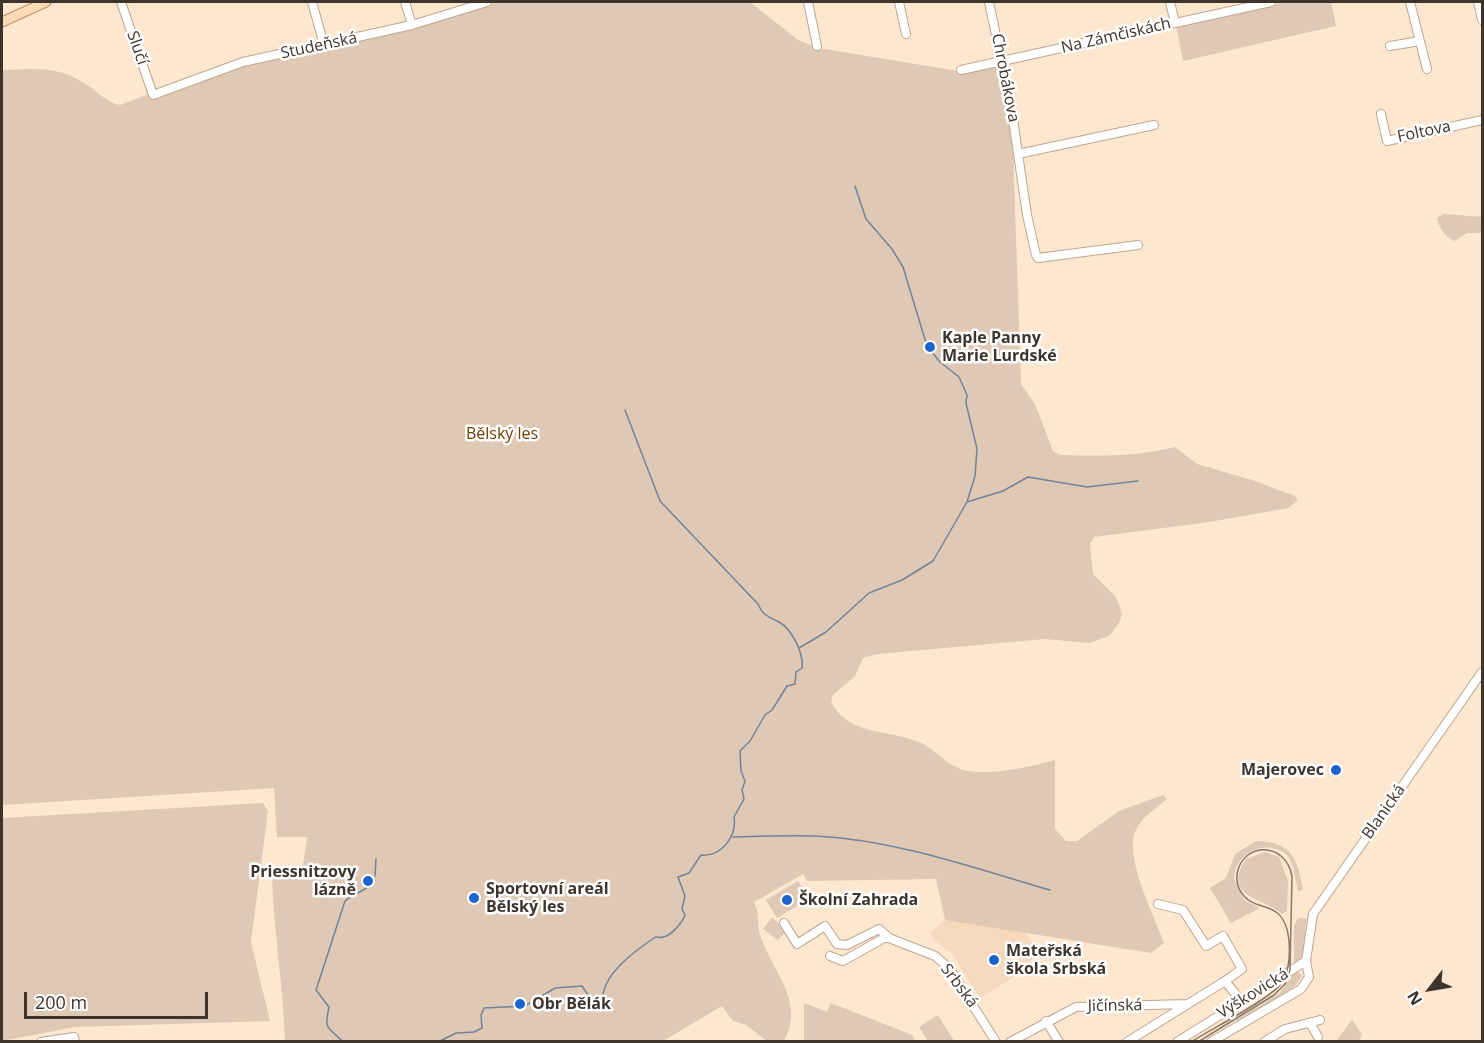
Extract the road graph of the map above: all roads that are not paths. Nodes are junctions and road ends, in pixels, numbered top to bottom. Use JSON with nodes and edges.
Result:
{"nodes":[{"id":1,"x":46,"y":2,"type":"edge"},
{"id":2,"x":121,"y":2,"type":"edge"},
{"id":3,"x":312,"y":2,"type":"edge"},
{"id":4,"x":405,"y":2,"type":"edge"},
{"id":5,"x":487,"y":2,"type":"edge"},
{"id":6,"x":808,"y":2,"type":"edge"},
{"id":7,"x":899,"y":2,"type":"edge"},
{"id":8,"x":989,"y":2,"type":"edge"},
{"id":9,"x":1170,"y":2,"type":"edge"},
{"id":10,"x":1271,"y":2,"type":"edge"},
{"id":11,"x":1410,"y":2,"type":"edge"},
{"id":12,"x":1478,"y":2,"type":"edge"},
{"id":13,"x":468,"y":5,"type":"edge"},
{"id":14,"x":1482,"y":20,"type":"edge"},
{"id":15,"x":2,"y":22,"type":"edge"},
{"id":16,"x":1175,"y":22,"type":"junction"},
{"id":17,"x":412,"y":25,"type":"junction"},
{"id":18,"x":906,"y":34,"type":"dead end"},
{"id":19,"x":1420,"y":41,"type":"junction"},
{"id":20,"x":324,"y":45,"type":"junction"},
{"id":21,"x":817,"y":46,"type":"dead end"},
{"id":22,"x":1390,"y":46,"type":"dead end"},
{"id":23,"x":1003,"y":61,"type":"junction"},
{"id":24,"x":1427,"y":69,"type":"dead end"},
{"id":25,"x":961,"y":70,"type":"dead end"},
{"id":26,"x":153,"y":95,"type":"joint"},
{"id":27,"x":1379,"y":118,"type":"dead end"},
{"id":28,"x":1482,"y":120,"type":"edge"},
{"id":29,"x":1154,"y":125,"type":"dead end"},
{"id":30,"x":1018,"y":154,"type":"junction"},
{"id":31,"x":1138,"y":245,"type":"dead end"},
{"id":32,"x":1482,"y":672,"type":"edge"},
{"id":33,"x":1158,"y":904,"type":"dead end"},
{"id":34,"x":784,"y":923,"type":"dead end"},
{"id":35,"x":889,"y":938,"type":"junction"},
{"id":36,"x":830,"y":956,"type":"dead end"},
{"id":37,"x":1306,"y":962,"type":"junction"},
{"id":38,"x":1225,"y":981,"type":"junction"},
{"id":39,"x":1242,"y":1002,"type":"junction"},
{"id":40,"x":1186,"y":1004,"type":"junction"},
{"id":41,"x":1320,"y":1020,"type":"dead end"},
{"id":42,"x":1046,"y":1021,"type":"junction"},
{"id":43,"x":1310,"y":1023,"type":"junction"},
{"id":44,"x":1318,"y":1037,"type":"dead end"},
{"id":45,"x":41,"y":1041,"type":"edge"},
{"id":46,"x":75,"y":1041,"type":"edge"},
{"id":47,"x":996,"y":1041,"type":"edge"},
{"id":48,"x":1010,"y":1041,"type":"edge"},
{"id":49,"x":1059,"y":1041,"type":"edge"},
{"id":50,"x":1127,"y":1041,"type":"edge"},
{"id":51,"x":1177,"y":1041,"type":"edge"},
{"id":52,"x":1211,"y":1041,"type":"edge"},
{"id":53,"x":1264,"y":1041,"type":"edge"}],
"edges":[{"from":1,"to":15,"type":"main road"},
{"from":2,"to":26,"type":"street","name":"Slučí"},
{"from":3,"to":20,"type":"street"},
{"from":4,"to":17,"type":"street"},
{"from":5,"to":13,"type":"street","name":"Studeňská"},
{"from":6,"to":21,"type":"street"},
{"from":7,"to":18,"type":"street"},
{"from":8,"to":23,"type":"street","name":"Chrobákova"},
{"from":9,"to":16,"type":"street"},
{"from":10,"to":16,"type":"street","name":"Na Zámčiskách"},
{"from":11,"to":19,"type":"street"},
{"from":12,"to":14,"type":"street"},
{"from":13,"to":17,"type":"street","name":"Studeňská"},
{"from":16,"to":23,"type":"street","name":"Na Zámčiskách"},
{"from":17,"to":20,"type":"street","name":"Studeňská"},
{"from":19,"to":22,"type":"street"},
{"from":19,"to":24,"type":"street"},
{"from":20,"to":26,"type":"street","name":"Studeňská"},
{"from":23,"to":25,"type":"street","name":"Na Zámčiskách"},
{"from":23,"to":30,"type":"street","name":"Chrobákova"},
{"from":27,"to":28,"type":"street","name":"Foltova"},
{"from":29,"to":30,"type":"street"},
{"from":30,"to":31,"type":"street","name":"Chrobákova"},
{"from":32,"to":37,"type":"street","name":"Blanická"},
{"from":33,"to":38,"type":"street","name":"Jičínská"},
{"from":34,"to":35,"type":"street","name":"Srbská"},
{"from":35,"to":36,"type":"street"},
{"from":35,"to":47,"type":"street","name":"Srbská"},
{"from":37,"to":39,"type":"street","name":"Výškovická"},
{"from":37,"to":52,"type":"street","name":"Výškovická"},
{"from":38,"to":39,"type":"street"},
{"from":38,"to":40,"type":"street","name":"Jičínská"},
{"from":39,"to":51,"type":"street","name":"Výškovická"},
{"from":40,"to":42,"type":"street","name":"Jičínská"},
{"from":40,"to":50,"type":"street","name":"Jičínská"},
{"from":41,"to":43,"type":"street"},
{"from":42,"to":48,"type":"street","name":"Jičínská"},
{"from":42,"to":49,"type":"street"},
{"from":43,"to":44,"type":"street"},
{"from":43,"to":53,"type":"street"},
{"from":45,"to":46,"type":"street"}]}
